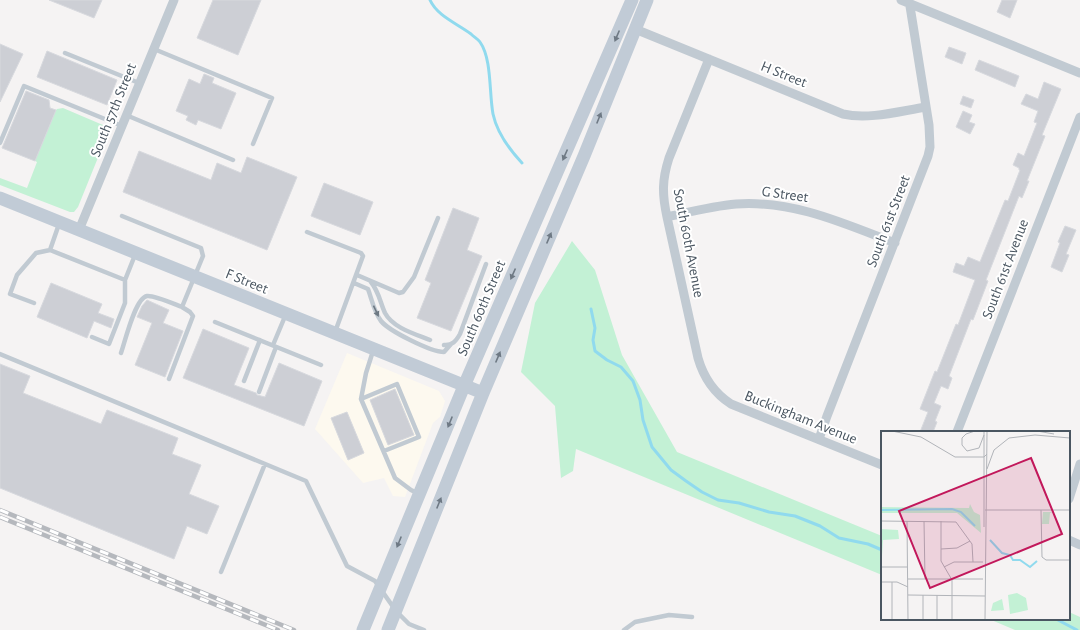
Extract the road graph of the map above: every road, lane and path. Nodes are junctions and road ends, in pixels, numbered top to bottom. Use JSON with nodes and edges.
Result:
{"nodes":[{"id":1,"x":632,"y":0,"type":"edge"},
{"id":2,"x":647,"y":0,"type":"edge"},
{"id":3,"x":172,"y":1,"type":"edge"},
{"id":4,"x":907,"y":1,"type":"edge"},
{"id":5,"x":635,"y":29,"type":"junction"},
{"id":6,"x":154,"y":49,"type":"junction"},
{"id":7,"x":65,"y":53,"type":"dead end"},
{"id":8,"x":709,"y":59,"type":"junction"},
{"id":9,"x":1080,"y":73,"type":"edge"},
{"id":10,"x":139,"y":83,"type":"junction"},
{"id":11,"x":926,"y":107,"type":"junction"},
{"id":12,"x":126,"y":115,"type":"junction"},
{"id":13,"x":1080,"y":117,"type":"edge"},
{"id":14,"x":122,"y":126,"type":"junction"},
{"id":15,"x":0,"y":143,"type":"edge"},
{"id":16,"x":253,"y":144,"type":"dead end"},
{"id":17,"x":233,"y":160,"type":"dead end"},
{"id":18,"x":0,"y":198,"type":"edge"},
{"id":19,"x":122,"y":216,"type":"dead end"},
{"id":20,"x":667,"y":216,"type":"junction"},
{"id":21,"x":438,"y":218,"type":"dead end"},
{"id":22,"x":60,"y":222,"type":"junction"},
{"id":23,"x":79,"y":230,"type":"junction"},
{"id":24,"x":307,"y":232,"type":"dead end"},
{"id":25,"x":895,"y":243,"type":"junction"},
{"id":26,"x":50,"y":250,"type":"junction"},
{"id":27,"x":136,"y":253,"type":"junction"},
{"id":28,"x":486,"y":264,"type":"dead end"},
{"id":29,"x":357,"y":275,"type":"junction"},
{"id":30,"x":195,"y":277,"type":"junction"},
{"id":31,"x":125,"y":280,"type":"junction"},
{"id":32,"x":370,"y":281,"type":"junction"},
{"id":33,"x":354,"y":283,"type":"junction"},
{"id":34,"x":34,"y":303,"type":"dead end"},
{"id":35,"x":182,"y":307,"type":"junction"},
{"id":36,"x":286,"y":314,"type":"junction"},
{"id":37,"x":215,"y":322,"type":"dead end"},
{"id":38,"x":334,"y":333,"type":"junction"},
{"id":39,"x":92,"y":337,"type":"dead end"},
{"id":40,"x":260,"y":340,"type":"junction"},
{"id":41,"x":430,"y":340,"type":"dead end"},
{"id":42,"x":451,"y":344,"type":"junction"},
{"id":43,"x":444,"y":345,"type":"dead end"},
{"id":44,"x":274,"y":346,"type":"junction"},
{"id":45,"x":374,"y":349,"type":"junction"},
{"id":46,"x":121,"y":353,"type":"dead end"},
{"id":47,"x":0,"y":354,"type":"edge"},
{"id":48,"x":321,"y":365,"type":"dead end"},
{"id":49,"x":170,"y":379,"type":"dead end"},
{"id":50,"x":244,"y":381,"type":"dead end"},
{"id":51,"x":464,"y":386,"type":"junction"},
{"id":52,"x":713,"y":389,"type":"joint"},
{"id":53,"x":258,"y":392,"type":"dead end"},
{"id":54,"x":483,"y":393,"type":"junction"},
{"id":55,"x":361,"y":398,"type":"junction"},
{"id":56,"x":374,"y":410,"type":"dead end"},
{"id":57,"x":367,"y":412,"type":"junction"},
{"id":58,"x":379,"y":422,"type":"dead end"},
{"id":59,"x":373,"y":425,"type":"junction"},
{"id":60,"x":957,"y":431,"type":"edge"},
{"id":61,"x":384,"y":436,"type":"dead end"},
{"id":62,"x":378,"y":439,"type":"junction"},
{"id":63,"x":819,"y":439,"type":"junction"},
{"id":64,"x":384,"y":451,"type":"junction"},
{"id":65,"x":265,"y":464,"type":"junction"},
{"id":66,"x":1080,"y":464,"type":"edge"},
{"id":67,"x":881,"y":465,"type":"edge"},
{"id":68,"x":419,"y":494,"type":"junction"},
{"id":69,"x":1070,"y":496,"type":"edge"},
{"id":70,"x":1070,"y":540,"type":"edge"},
{"id":71,"x":1080,"y":545,"type":"edge"},
{"id":72,"x":221,"y":572,"type":"dead end"},
{"id":73,"x":380,"y":587,"type":"junction"},
{"id":74,"x":396,"y":611,"type":"junction"},
{"id":75,"x":692,"y":617,"type":"dead end"},
{"id":76,"x":363,"y":630,"type":"edge"},
{"id":77,"x":388,"y":630,"type":"edge"},
{"id":78,"x":424,"y":630,"type":"edge"},
{"id":79,"x":624,"y":630,"type":"edge"}],
"edges":[{"from":1,"to":51,"type":"main road","name":"South 60th Street","one_way":true},
{"from":2,"to":5,"type":"main road"},
{"from":3,"to":6,"type":"street","name":"South 57th Street"},
{"from":4,"to":9,"type":"street"},
{"from":4,"to":11,"type":"street","name":"South 61st Street"},
{"from":5,"to":8,"type":"street","name":"H Street"},
{"from":54,"to":5,"type":"main road","one_way":true},
{"from":6,"to":10,"type":"street","name":"South 57th Street"},
{"from":6,"to":16,"type":"lane"},
{"from":7,"to":10,"type":"lane"},
{"from":8,"to":11,"type":"street","name":"H Street"},
{"from":8,"to":20,"type":"street","name":"South 60th Avenue"},
{"from":10,"to":12,"type":"street","name":"South 57th Street"},
{"from":11,"to":25,"type":"street","name":"South 61st Street"},
{"from":12,"to":14,"type":"street","name":"South 57th Street"},
{"from":12,"to":17,"type":"lane"},
{"from":13,"to":60,"type":"street","name":"South 61st Avenue"},
{"from":14,"to":15,"type":"lane"},
{"from":14,"to":23,"type":"street","name":"South 57th Street"},
{"from":18,"to":22,"type":"main road","name":"F Street"},
{"from":19,"to":30,"type":"lane"},
{"from":20,"to":25,"type":"street","name":"G Street"},
{"from":20,"to":52,"type":"street","name":"South 60th Avenue"},
{"from":21,"to":32,"type":"lane"},
{"from":22,"to":23,"type":"main road","name":"F Street"},
{"from":22,"to":26,"type":"lane"},
{"from":23,"to":27,"type":"main road","name":"F Street"},
{"from":24,"to":29,"type":"lane"},
{"from":25,"to":63,"type":"street","name":"South 61st Street"},
{"from":26,"to":31,"type":"lane"},
{"from":26,"to":34,"type":"lane"},
{"from":27,"to":30,"type":"main road","name":"F Street"},
{"from":27,"to":31,"type":"lane"},
{"from":28,"to":42,"type":"lane"},
{"from":29,"to":32,"type":"lane"},
{"from":29,"to":33,"type":"lane"},
{"from":30,"to":35,"type":"lane"},
{"from":30,"to":36,"type":"main road","name":"F Street"},
{"from":31,"to":39,"type":"lane"},
{"from":32,"to":41,"type":"lane"},
{"from":33,"to":38,"type":"lane"},
{"from":33,"to":42,"type":"lane","one_way":true},
{"from":35,"to":46,"type":"lane"},
{"from":35,"to":49,"type":"lane"},
{"from":36,"to":38,"type":"main road","name":"F Street"},
{"from":36,"to":44,"type":"lane"},
{"from":37,"to":40,"type":"lane"},
{"from":38,"to":45,"type":"main road","name":"F Street"},
{"from":40,"to":44,"type":"lane"},
{"from":40,"to":50,"type":"lane"},
{"from":42,"to":43,"type":"lane"},
{"from":44,"to":48,"type":"lane"},
{"from":44,"to":53,"type":"lane"},
{"from":45,"to":51,"type":"main road","name":"F Street"},
{"from":45,"to":55,"type":"lane"},
{"from":47,"to":65,"type":"lane"},
{"from":51,"to":54,"type":"main road","name":"F Street"},
{"from":51,"to":68,"type":"main road","name":"South 60th Street","one_way":true},
{"from":52,"to":63,"type":"street","name":"Buckingham Avenue"},
{"from":74,"to":54,"type":"main road","one_way":true},
{"from":55,"to":57,"type":"lane"},
{"from":55,"to":64,"type":"lane"},
{"from":56,"to":57,"type":"lane"},
{"from":57,"to":59,"type":"lane"},
{"from":58,"to":59,"type":"lane"},
{"from":59,"to":62,"type":"lane"},
{"from":61,"to":62,"type":"lane"},
{"from":62,"to":64,"type":"lane"},
{"from":63,"to":67,"type":"street","name":"Buckingham Avenue"},
{"from":64,"to":68,"type":"lane"},
{"from":65,"to":72,"type":"lane"},
{"from":65,"to":73,"type":"lane"},
{"from":66,"to":69,"type":"street"},
{"from":68,"to":73,"type":"main road","name":"South 60th Street","one_way":true},
{"from":70,"to":71,"type":"street"},
{"from":73,"to":74,"type":"lane"},
{"from":73,"to":76,"type":"main road","name":"South 60th Street"},
{"from":74,"to":77,"type":"main road"},
{"from":74,"to":78,"type":"lane"},
{"from":75,"to":79,"type":"lane"}]}
